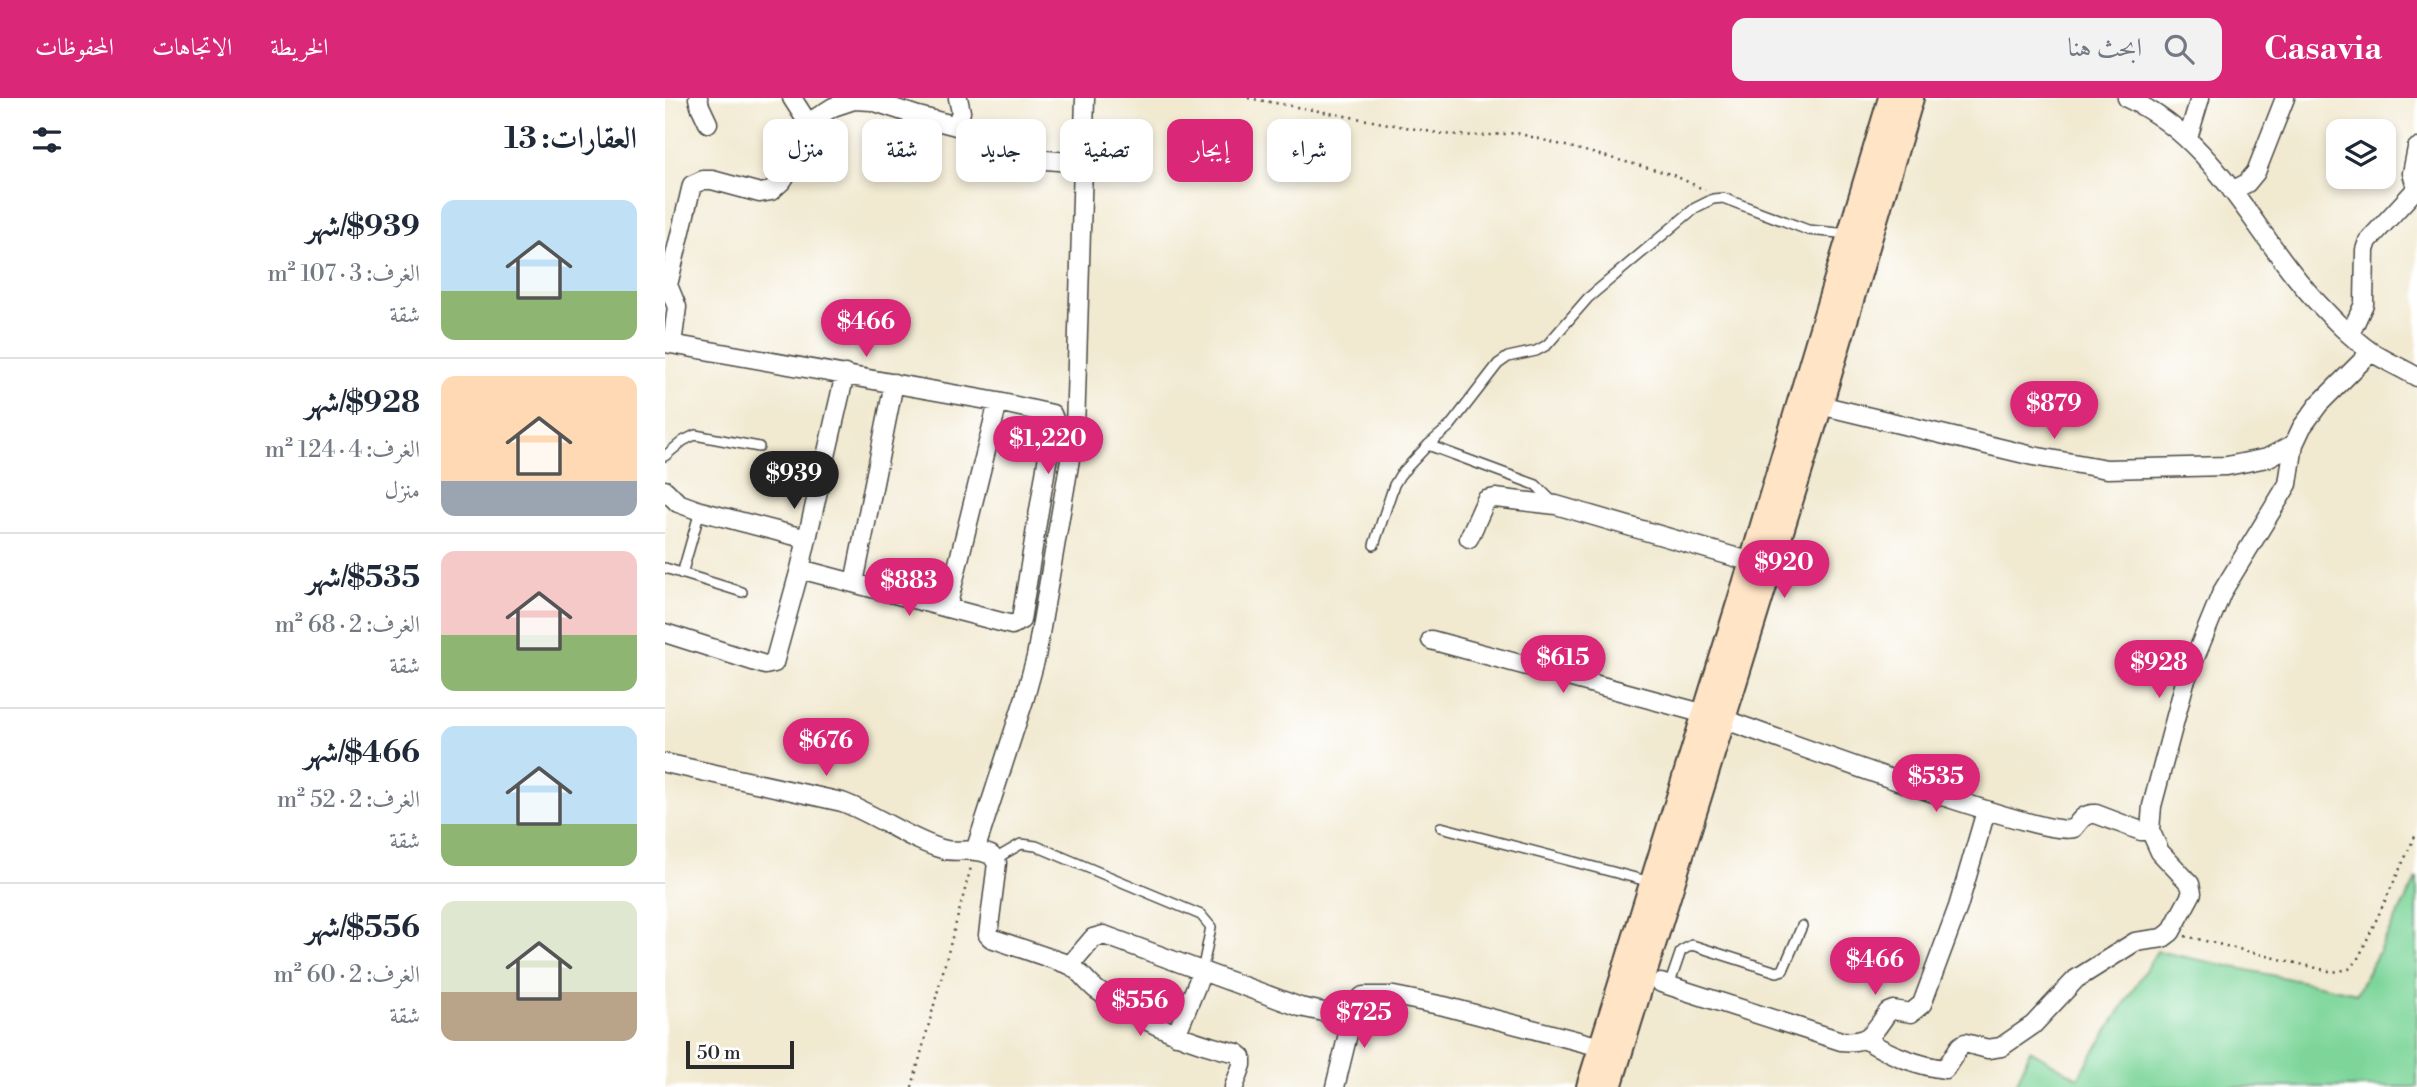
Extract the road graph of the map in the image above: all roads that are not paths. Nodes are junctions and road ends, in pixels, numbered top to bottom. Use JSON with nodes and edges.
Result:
{"nodes":[{"id":1,"x":698,"y":98,"type":"edge"},
{"id":2,"x":792,"y":98,"type":"edge"},
{"id":3,"x":958,"y":98,"type":"edge"},
{"id":4,"x":1085,"y":98,"type":"edge"},
{"id":5,"x":1891,"y":98,"type":"edge"},
{"id":6,"x":1911,"y":98,"type":"edge"},
{"id":7,"x":2127,"y":98,"type":"edge"},
{"id":8,"x":2200,"y":98,"type":"edge"},
{"id":9,"x":2285,"y":98,"type":"edge"},
{"id":10,"x":805,"y":119,"type":"edge"},
{"id":11,"x":814,"y":119,"type":"edge"},
{"id":12,"x":958,"y":119,"type":"edge"},
{"id":13,"x":1084,"y":119,"type":"edge"},
{"id":14,"x":708,"y":123,"type":"dead end"},
{"id":15,"x":956,"y":126,"type":"edge"},
{"id":16,"x":2188,"y":138,"type":"junction"},
{"id":17,"x":2417,"y":148,"type":"edge"},
{"id":18,"x":781,"y":182,"type":"edge"},
{"id":19,"x":1082,"y":182,"type":"edge"},
{"id":20,"x":2417,"y":189,"type":"edge"},
{"id":21,"x":2232,"y":191,"type":"junction"},
{"id":22,"x":1851,"y":234,"type":"junction"},
{"id":23,"x":2350,"y":334,"type":"junction"},
{"id":24,"x":668,"y":344,"type":"edge"},
{"id":25,"x":2371,"y":352,"type":"junction"},
{"id":26,"x":845,"y":374,"type":"junction"},
{"id":27,"x":2417,"y":377,"type":"edge"},
{"id":28,"x":894,"y":383,"type":"junction"},
{"id":29,"x":998,"y":402,"type":"junction"},
{"id":30,"x":1819,"y":405,"type":"junction"},
{"id":31,"x":2294,"y":443,"type":"junction"},
{"id":32,"x":1427,"y":445,"type":"junction"},
{"id":33,"x":759,"y":447,"type":"dead end"},
{"id":34,"x":665,"y":456,"type":"edge"},
{"id":35,"x":665,"y":490,"type":"edge"},
{"id":36,"x":1556,"y":505,"type":"junction"},
{"id":37,"x":700,"y":511,"type":"junction"},
{"id":38,"x":1469,"y":538,"type":"dead end"},
{"id":39,"x":807,"y":539,"type":"junction"},
{"id":40,"x":1374,"y":545,"type":"dead end"},
{"id":41,"x":1752,"y":562,"type":"junction"},
{"id":42,"x":665,"y":568,"type":"edge"},
{"id":43,"x":800,"y":569,"type":"junction"},
{"id":44,"x":682,"y":574,"type":"junction"},
{"id":45,"x":855,"y":583,"type":"junction"},
{"id":46,"x":742,"y":592,"type":"dead end"},
{"id":47,"x":947,"y":608,"type":"junction"},
{"id":48,"x":665,"y":633,"type":"edge"},
{"id":49,"x":1431,"y":640,"type":"dead end"},
{"id":50,"x":1714,"y":717,"type":"junction"},
{"id":51,"x":665,"y":763,"type":"edge"},
{"id":52,"x":1986,"y":811,"type":"junction"},
{"id":53,"x":1441,"y":827,"type":"dead end"},
{"id":54,"x":2150,"y":830,"type":"junction"},
{"id":55,"x":975,"y":850,"type":"junction"},
{"id":56,"x":995,"y":859,"type":"junction"},
{"id":57,"x":1653,"y":882,"type":"junction"},
{"id":58,"x":1802,"y":926,"type":"dead end"},
{"id":59,"x":1070,"y":965,"type":"junction"},
{"id":60,"x":1202,"y":972,"type":"junction"},
{"id":61,"x":1665,"y":984,"type":"joint"},
{"id":62,"x":1345,"y":1012,"type":"junction"},
{"id":63,"x":1176,"y":1035,"type":"junction"},
{"id":64,"x":1866,"y":1040,"type":"junction"},
{"id":65,"x":1601,"y":1047,"type":"junction"},
{"id":66,"x":1234,"y":1087,"type":"edge"},
{"id":67,"x":1335,"y":1087,"type":"edge"},
{"id":68,"x":1589,"y":1087,"type":"edge"},
{"id":69,"x":1609,"y":1087,"type":"edge"}],
"edges":[{"from":1,"to":14,"type":"street"},
{"from":2,"to":10,"type":"street"},
{"from":3,"to":12,"type":"street"},
{"from":4,"to":13,"type":"street"},
{"from":5,"to":22,"type":"street"},
{"from":6,"to":30,"type":"street"},
{"from":7,"to":16,"type":"street"},
{"from":8,"to":16,"type":"street"},
{"from":9,"to":21,"type":"street"},
{"from":11,"to":15,"type":"street"},
{"from":16,"to":21,"type":"street"},
{"from":17,"to":20,"type":"street"},
{"from":18,"to":24,"type":"street"},
{"from":19,"to":55,"type":"street"},
{"from":20,"to":23,"type":"street"},
{"from":21,"to":23,"type":"street"},
{"from":22,"to":32,"type":"lane"},
{"from":22,"to":41,"type":"street"},
{"from":23,"to":25,"type":"street"},
{"from":24,"to":26,"type":"street"},
{"from":25,"to":27,"type":"street"},
{"from":25,"to":31,"type":"street"},
{"from":26,"to":28,"type":"street"},
{"from":26,"to":39,"type":"street"},
{"from":28,"to":29,"type":"street"},
{"from":28,"to":45,"type":"street"},
{"from":29,"to":47,"type":"street"},
{"from":29,"to":47,"type":"street"},
{"from":30,"to":31,"type":"street"},
{"from":30,"to":50,"type":"street"},
{"from":31,"to":54,"type":"street"},
{"from":32,"to":36,"type":"lane"},
{"from":32,"to":40,"type":"lane"},
{"from":33,"to":34,"type":"lane"},
{"from":35,"to":37,"type":"street"},
{"from":36,"to":38,"type":"street"},
{"from":36,"to":41,"type":"street"},
{"from":37,"to":39,"type":"street"},
{"from":37,"to":44,"type":"lane"},
{"from":39,"to":43,"type":"street"},
{"from":41,"to":50,"type":"street"},
{"from":42,"to":44,"type":"lane"},
{"from":43,"to":45,"type":"street"},
{"from":43,"to":48,"type":"street"},
{"from":44,"to":46,"type":"lane"},
{"from":45,"to":47,"type":"street"},
{"from":49,"to":50,"type":"street"},
{"from":50,"to":52,"type":"street"},
{"from":50,"to":57,"type":"street"},
{"from":50,"to":69,"type":"street"},
{"from":51,"to":55,"type":"street"},
{"from":52,"to":54,"type":"street"},
{"from":52,"to":64,"type":"street"},
{"from":53,"to":57,"type":"lane"},
{"from":54,"to":64,"type":"street"},
{"from":55,"to":56,"type":"street"},
{"from":56,"to":59,"type":"street"},
{"from":56,"to":60,"type":"lane"},
{"from":57,"to":65,"type":"street"},
{"from":58,"to":61,"type":"lane"},
{"from":59,"to":60,"type":"street"},
{"from":59,"to":63,"type":"street"},
{"from":60,"to":62,"type":"street"},
{"from":60,"to":63,"type":"street"},
{"from":61,"to":64,"type":"street"},
{"from":62,"to":65,"type":"street"},
{"from":62,"to":67,"type":"street"},
{"from":63,"to":66,"type":"street"},
{"from":65,"to":68,"type":"street"}]}
